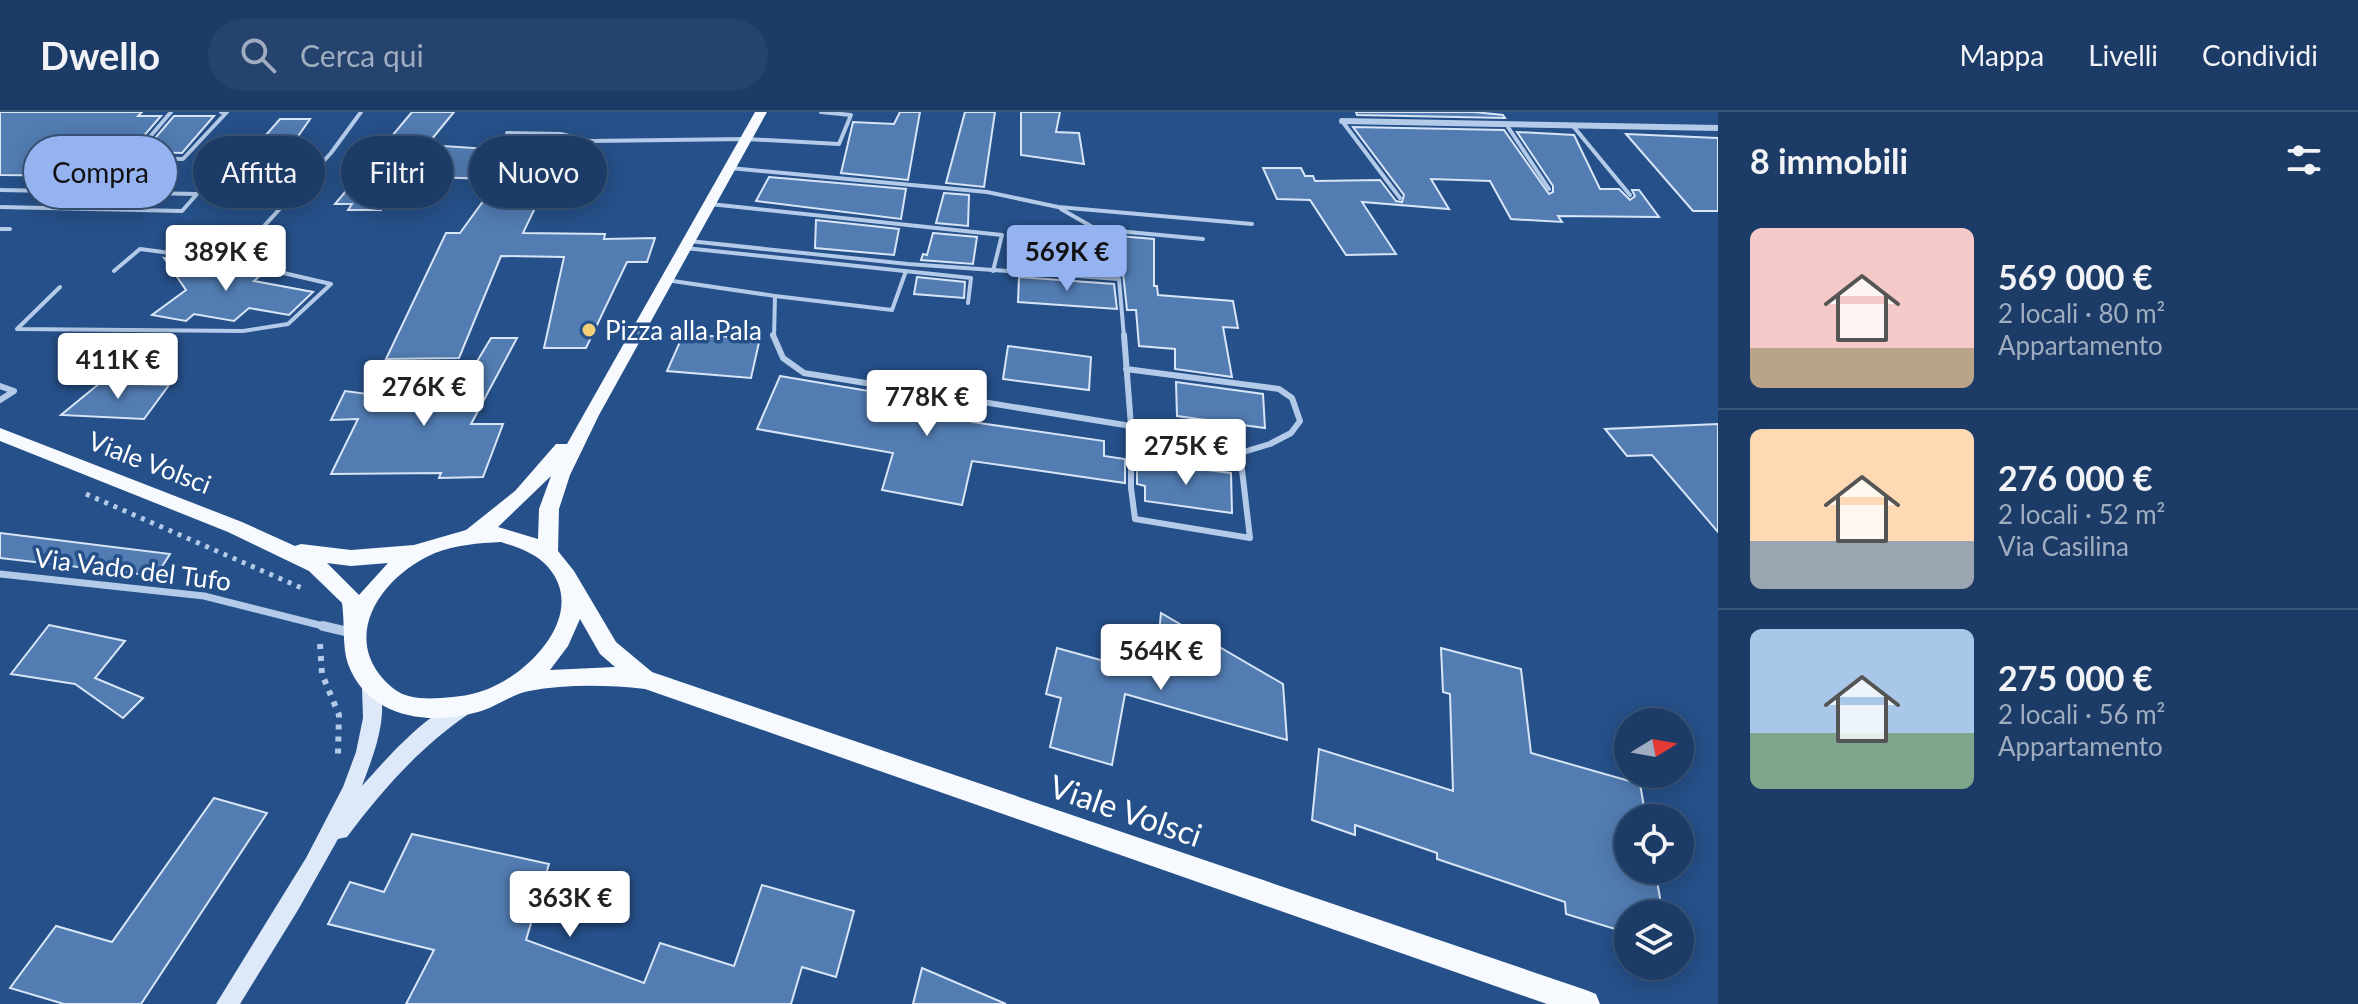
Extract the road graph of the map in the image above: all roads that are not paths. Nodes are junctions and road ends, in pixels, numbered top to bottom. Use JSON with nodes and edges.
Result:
{"nodes":[{"id":1,"x":171,"y":112,"type":"edge"},
{"id":2,"x":221,"y":112,"type":"edge"},
{"id":3,"x":361,"y":112,"type":"edge"},
{"id":4,"x":761,"y":112,"type":"edge"},
{"id":5,"x":821,"y":112,"type":"edge"},
{"id":6,"x":1342,"y":121,"type":"joint"},
{"id":7,"x":1573,"y":126,"type":"junction"},
{"id":8,"x":1508,"y":127,"type":"junction"},
{"id":9,"x":1718,"y":128,"type":"edge"},
{"id":10,"x":507,"y":133,"type":"dead end"},
{"id":11,"x":561,"y":134,"type":"joint"},
{"id":12,"x":746,"y":139,"type":"junction"},
{"id":13,"x":730,"y":168,"type":"junction"},
{"id":14,"x":1549,"y":189,"type":"dead end"},
{"id":15,"x":0,"y":190,"type":"edge"},
{"id":16,"x":1630,"y":195,"type":"dead end"},
{"id":17,"x":1400,"y":198,"type":"dead end"},
{"id":18,"x":710,"y":204,"type":"junction"},
{"id":19,"x":0,"y":207,"type":"edge"},
{"id":20,"x":1058,"y":207,"type":"junction"},
{"id":21,"x":1252,"y":224,"type":"dead end"},
{"id":22,"x":0,"y":229,"type":"edge"},
{"id":23,"x":10,"y":229,"type":"dead end"},
{"id":24,"x":1203,"y":239,"type":"dead end"},
{"id":25,"x":687,"y":245,"type":"junction"},
{"id":26,"x":232,"y":261,"type":"junction"},
{"id":27,"x":114,"y":271,"type":"dead end"},
{"id":28,"x":906,"y":271,"type":"junction"},
{"id":29,"x":993,"y":271,"type":"junction"},
{"id":30,"x":666,"y":280,"type":"junction"},
{"id":31,"x":60,"y":287,"type":"dead end"},
{"id":32,"x":775,"y":296,"type":"junction"},
{"id":33,"x":968,"y":303,"type":"dead end"},
{"id":34,"x":1126,"y":369,"type":"junction"},
{"id":35,"x":0,"y":386,"type":"edge"},
{"id":36,"x":0,"y":400,"type":"edge"},
{"id":37,"x":590,"y":415,"type":"junction"},
{"id":38,"x":1131,"y":426,"type":"junction"},
{"id":39,"x":0,"y":434,"type":"edge"},
{"id":40,"x":1240,"y":453,"type":"junction"},
{"id":41,"x":472,"y":535,"type":"junction"},
{"id":42,"x":278,"y":547,"type":"junction"},
{"id":43,"x":548,"y":551,"type":"junction"},
{"id":44,"x":417,"y":553,"type":"junction"},
{"id":45,"x":0,"y":574,"type":"edge"},
{"id":46,"x":570,"y":582,"type":"junction"},
{"id":47,"x":355,"y":629,"type":"junction"},
{"id":48,"x":645,"y":679,"type":"junction"},
{"id":49,"x":521,"y":682,"type":"junction"},
{"id":50,"x":371,"y":687,"type":"junction"},
{"id":51,"x":465,"y":707,"type":"junction"},
{"id":52,"x":309,"y":869,"type":"junction"},
{"id":53,"x":227,"y":1004,"type":"edge"},
{"id":54,"x":1586,"y":1004,"type":"edge"}],
"edges":[{"from":1,"to":2,"type":"lane"},
{"from":3,"to":26,"type":"lane"},
{"from":4,"to":12,"type":"main road"},
{"from":5,"to":12,"type":"lane"},
{"from":6,"to":8,"type":"street"},
{"from":6,"to":17,"type":"lane"},
{"from":7,"to":8,"type":"street"},
{"from":7,"to":9,"type":"street"},
{"from":7,"to":16,"type":"lane"},
{"from":8,"to":14,"type":"lane"},
{"from":10,"to":11,"type":"lane"},
{"from":11,"to":12,"type":"lane"},
{"from":12,"to":13,"type":"main road"},
{"from":13,"to":18,"type":"main road"},
{"from":13,"to":20,"type":"lane"},
{"from":15,"to":19,"type":"lane"},
{"from":18,"to":25,"type":"main road"},
{"from":18,"to":29,"type":"lane"},
{"from":20,"to":21,"type":"lane"},
{"from":20,"to":24,"type":"lane"},
{"from":22,"to":23,"type":"lane"},
{"from":25,"to":28,"type":"lane"},
{"from":25,"to":29,"type":"lane"},
{"from":25,"to":30,"type":"main road"},
{"from":26,"to":27,"type":"lane"},
{"from":26,"to":31,"type":"lane"},
{"from":28,"to":32,"type":"lane"},
{"from":28,"to":33,"type":"lane"},
{"from":29,"to":34,"type":"lane"},
{"from":30,"to":32,"type":"lane"},
{"from":30,"to":37,"type":"main road"},
{"from":32,"to":38,"type":"lane"},
{"from":34,"to":38,"type":"lane"},
{"from":34,"to":40,"type":"lane"},
{"from":35,"to":36,"type":"lane"},
{"from":37,"to":41,"type":"main road"},
{"from":37,"to":43,"type":"main road"},
{"from":38,"to":40,"type":"lane"},
{"from":38,"to":40,"type":"lane"},
{"from":39,"to":42,"type":"main road","name":"Viale Volsci"},
{"from":41,"to":43,"type":"main road"},
{"from":41,"to":44,"type":"main road"},
{"from":42,"to":44,"type":"main road","name":"Viale Volsci"},
{"from":42,"to":47,"type":"main road","name":"Viale Volsci"},
{"from":43,"to":46,"type":"main road"},
{"from":44,"to":47,"type":"main road"},
{"from":45,"to":47,"type":"street","name":"Via Vado del Tufo"},
{"from":46,"to":48,"type":"main road","name":"Viale Volsci"},
{"from":46,"to":49,"type":"main road"},
{"from":47,"to":50,"type":"main road"},
{"from":48,"to":49,"type":"main road","name":"Viale Volsci"},
{"from":48,"to":54,"type":"main road","name":"Viale Volsci"},
{"from":49,"to":51,"type":"main road"},
{"from":50,"to":51,"type":"main road"},
{"from":50,"to":52,"type":"main road"},
{"from":51,"to":52,"type":"main road"},
{"from":52,"to":53,"type":"main road"}]}
